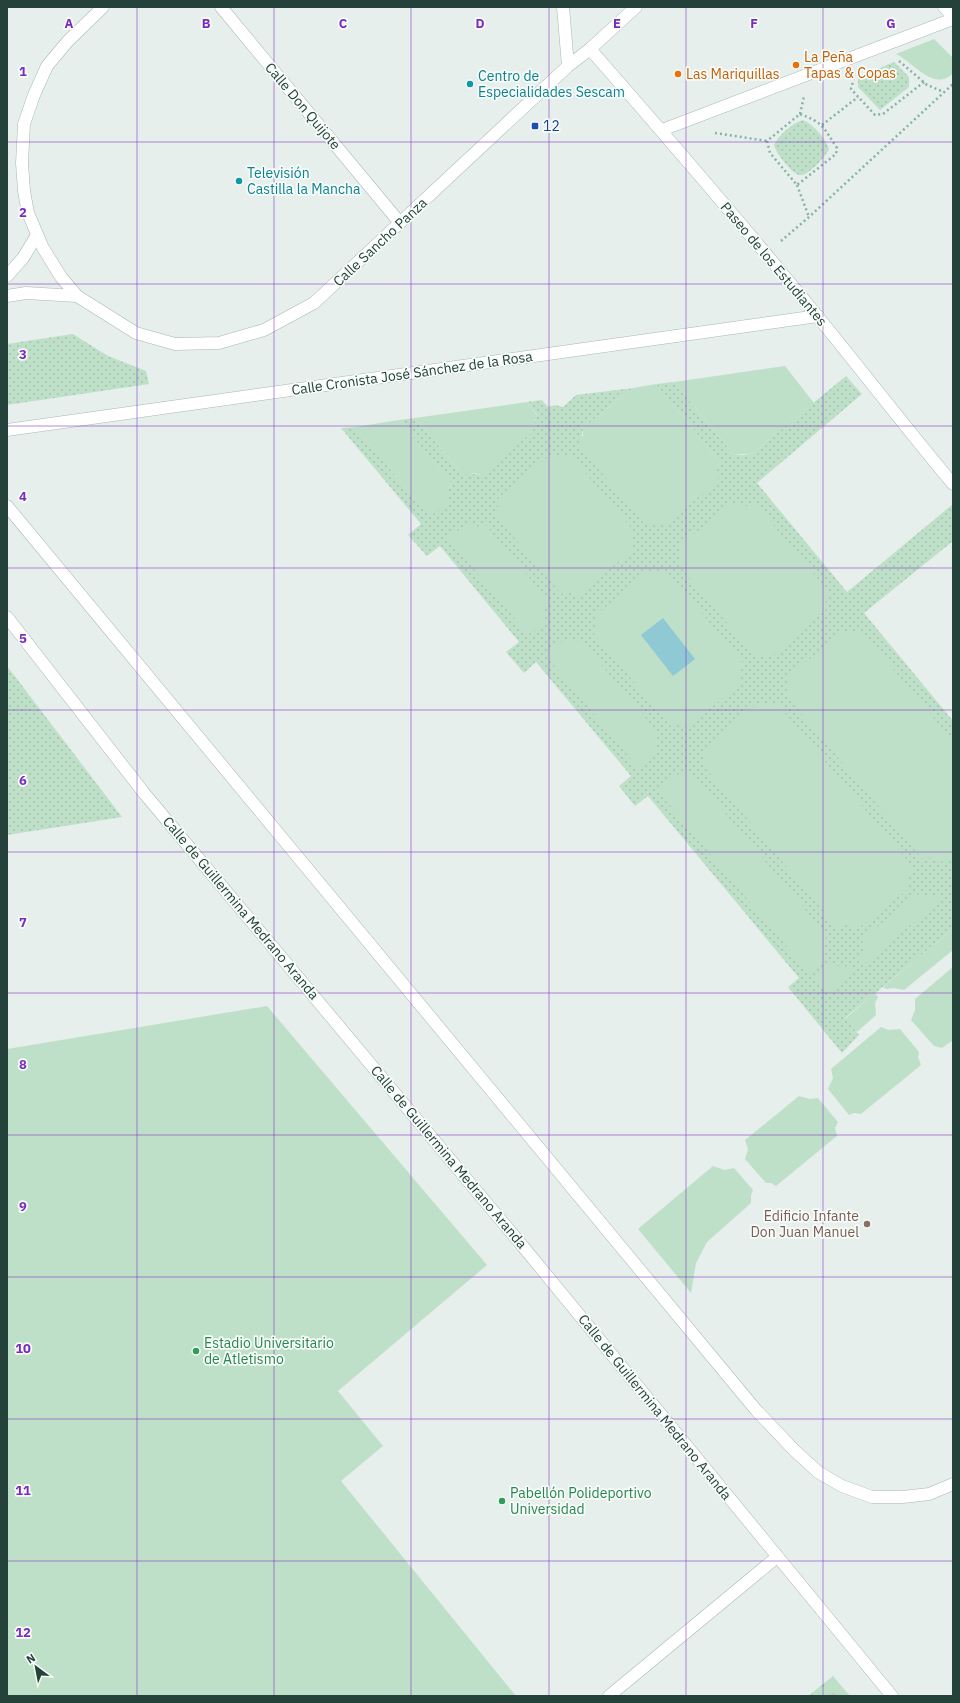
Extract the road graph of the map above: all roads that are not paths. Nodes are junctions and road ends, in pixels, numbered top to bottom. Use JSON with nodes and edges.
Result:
{"nodes":[{"id":1,"x":103,"y":7,"type":"edge"},
{"id":2,"x":221,"y":7,"type":"edge"},
{"id":3,"x":564,"y":7,"type":"edge"},
{"id":4,"x":636,"y":7,"type":"edge"},
{"id":5,"x":944,"y":7,"type":"edge"},
{"id":6,"x":953,"y":18,"type":"edge"},
{"id":7,"x":590,"y":49,"type":"junction"},
{"id":8,"x":568,"y":66,"type":"junction"},
{"id":9,"x":662,"y":130,"type":"junction"},
{"id":10,"x":400,"y":223,"type":"junction"},
{"id":11,"x":37,"y":235,"type":"junction"},
{"id":12,"x":7,"y":276,"type":"edge"},
{"id":13,"x":7,"y":296,"type":"edge"},
{"id":14,"x":77,"y":296,"type":"junction"},
{"id":15,"x":818,"y":316,"type":"junction"},
{"id":16,"x":7,"y":430,"type":"edge"},
{"id":17,"x":953,"y":484,"type":"edge"},
{"id":18,"x":7,"y":506,"type":"edge"},
{"id":19,"x":7,"y":617,"type":"edge"},
{"id":20,"x":953,"y":1484,"type":"edge"},
{"id":21,"x":777,"y":1556,"type":"junction"},
{"id":22,"x":609,"y":1696,"type":"edge"},
{"id":23,"x":892,"y":1696,"type":"edge"}],
"edges":[{"from":1,"to":11,"type":"street"},
{"from":2,"to":10,"type":"street","name":"Calle Don Quijote"},
{"from":3,"to":8,"type":"street"},
{"from":4,"to":7,"type":"street","name":"Calle Sancho Panza"},
{"from":5,"to":6,"type":"street"},
{"from":6,"to":9,"type":"street"},
{"from":7,"to":8,"type":"street","name":"Calle Sancho Panza"},
{"from":7,"to":9,"type":"street","name":"Paseo de los Estudiantes"},
{"from":8,"to":10,"type":"street","name":"Calle Sancho Panza"},
{"from":9,"to":15,"type":"street","name":"Paseo de los Estudiantes"},
{"from":10,"to":14,"type":"street","name":"Calle Sancho Panza"},
{"from":11,"to":12,"type":"street"},
{"from":11,"to":14,"type":"street"},
{"from":13,"to":14,"type":"street"},
{"from":15,"to":16,"type":"street","name":"Calle Cronista José Sánchez de la Rosa"},
{"from":15,"to":17,"type":"street","name":"Paseo de los Estudiantes"},
{"from":18,"to":20,"type":"street"},
{"from":19,"to":21,"type":"street","name":"Calle de Guillermina Medrano Aranda"},
{"from":21,"to":22,"type":"street"},
{"from":21,"to":23,"type":"street","name":"Calle de Guillermina Medrano Aranda"}]}
